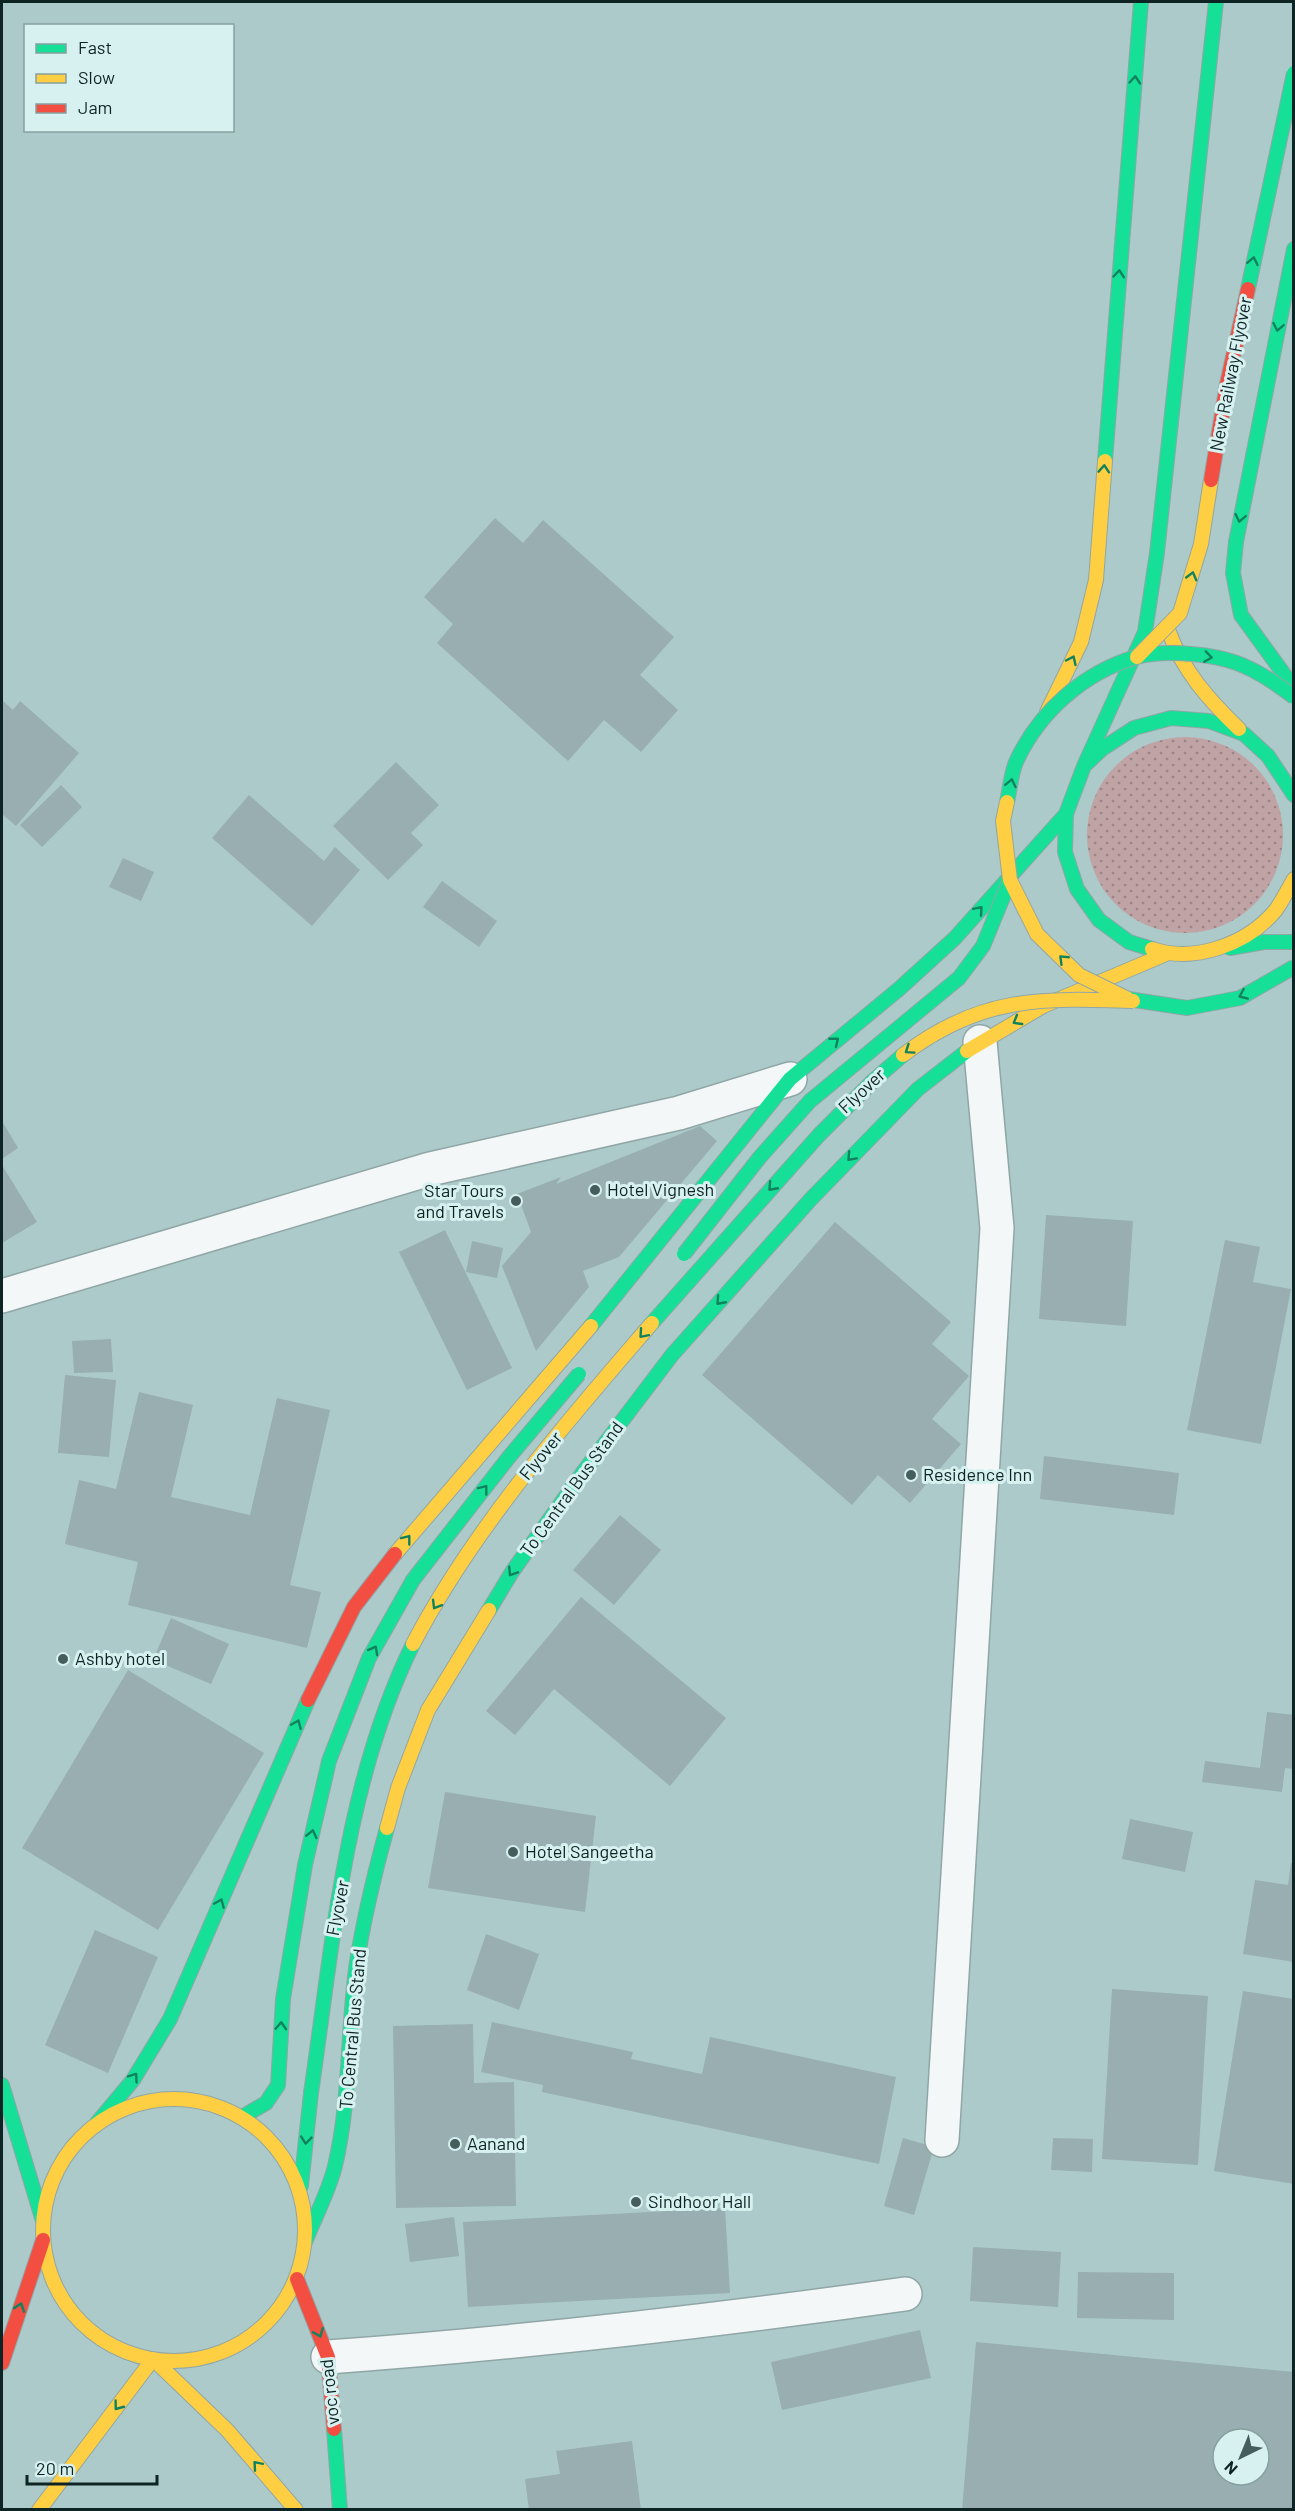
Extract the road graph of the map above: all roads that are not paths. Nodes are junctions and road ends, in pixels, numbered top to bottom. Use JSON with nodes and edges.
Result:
{"nodes":[{"id":1,"x":1141,"y":2,"type":"edge"},
{"id":2,"x":1216,"y":2,"type":"edge"},
{"id":3,"x":1293,"y":73,"type":"edge"},
{"id":4,"x":1293,"y":249,"type":"edge"},
{"id":5,"x":1157,"y":553,"type":"junction"},
{"id":6,"x":1137,"y":657,"type":"junction"},
{"id":7,"x":1293,"y":688,"type":"edge"},
{"id":8,"x":1293,"y":697,"type":"edge"},
{"id":9,"x":1047,"y":712,"type":"junction"},
{"id":10,"x":1244,"y":734,"type":"junction"},
{"id":11,"x":1268,"y":756,"type":"junction"},
{"id":12,"x":1084,"y":766,"type":"junction"},
{"id":13,"x":1293,"y":783,"type":"edge"},
{"id":14,"x":1293,"y":795,"type":"edge"},
{"id":15,"x":1066,"y":814,"type":"junction"},
{"id":16,"x":1293,"y":879,"type":"edge"},
{"id":17,"x":1010,"y":880,"type":"junction"},
{"id":18,"x":1293,"y":942,"type":"edge"},
{"id":19,"x":1207,"y":952,"type":"junction"},
{"id":20,"x":1166,"y":954,"type":"junction"},
{"id":21,"x":1292,"y":970,"type":"edge"},
{"id":22,"x":1133,"y":1001,"type":"junction"},
{"id":23,"x":980,"y":1042,"type":"junction"},
{"id":24,"x":799,"y":1085,"type":"junction"},
{"id":25,"x":862,"y":1129,"type":"junction"},
{"id":26,"x":673,"y":1267,"type":"dead end"},
{"id":27,"x":2,"y":1296,"type":"edge"},
{"id":28,"x":586,"y":1365,"type":"dead end"},
{"id":29,"x":2,"y":2085,"type":"edge"},
{"id":30,"x":242,"y":2117,"type":"junction"},
{"id":31,"x":97,"y":2122,"type":"junction"},
{"id":32,"x":942,"y":2140,"type":"dead end"},
{"id":33,"x":301,"y":2186,"type":"junction"},
{"id":34,"x":43,"y":2220,"type":"junction"},
{"id":35,"x":43,"y":2240,"type":"junction"},
{"id":36,"x":305,"y":2242,"type":"junction"},
{"id":37,"x":297,"y":2279,"type":"junction"},
{"id":38,"x":905,"y":2294,"type":"dead end"},
{"id":39,"x":328,"y":2356,"type":"junction"},
{"id":40,"x":153,"y":2359,"type":"junction"},
{"id":41,"x":2,"y":2362,"type":"edge"},
{"id":42,"x":39,"y":2510,"type":"edge"},
{"id":43,"x":296,"y":2510,"type":"edge"},
{"id":44,"x":340,"y":2510,"type":"edge"}],
"edges":[{"from":9,"to":1,"type":"main road","one_way":true},
{"from":2,"to":5,"type":"main road"},
{"from":6,"to":3,"type":"main road","name":"New Railway Flyover","one_way":true,"bridge":true},
{"from":4,"to":7,"type":"main road","name":"New Railway Flyover","one_way":true},
{"from":5,"to":10,"type":"main road"},
{"from":5,"to":12,"type":"main road"},
{"from":6,"to":8,"type":"main road","one_way":true,"bridge":true},
{"from":6,"to":9,"type":"main road","bridge":true},
{"from":17,"to":9,"type":"main road","one_way":true,"bridge":true},
{"from":10,"to":11,"type":"main road"},
{"from":10,"to":12,"type":"main road"},
{"from":11,"to":13,"type":"main road"},
{"from":11,"to":14,"type":"main road"},
{"from":12,"to":15,"type":"main road"},
{"from":15,"to":20,"type":"main road"},
{"from":24,"to":15,"type":"main road","one_way":true},
{"from":16,"to":19,"type":"main road"},
{"from":22,"to":17,"type":"main road","one_way":true,"bridge":true},
{"from":17,"to":26,"type":"main road","name":"Flyover","bridge":true},
{"from":18,"to":19,"type":"main road"},
{"from":19,"to":20,"type":"main road"},
{"from":20,"to":23,"type":"main road","name":"To Central Bus Stand","one_way":true},
{"from":21,"to":22,"type":"main road","one_way":true,"bridge":true},
{"from":22,"to":33,"type":"main road","name":"Flyover","one_way":true,"bridge":true},
{"from":23,"to":25,"type":"main road","name":"To Central Bus Stand"},
{"from":23,"to":32,"type":"street"},
{"from":24,"to":25,"type":"main road"},
{"from":24,"to":27,"type":"street"},
{"from":31,"to":24,"type":"main road","one_way":true},
{"from":25,"to":36,"type":"main road","name":"To Central Bus Stand","one_way":true},
{"from":30,"to":28,"type":"main road","name":"Flyover","one_way":true,"bridge":true},
{"from":29,"to":34,"type":"main road"},
{"from":30,"to":31,"type":"main road"},
{"from":30,"to":33,"type":"main road"},
{"from":31,"to":34,"type":"main road"},
{"from":33,"to":36,"type":"main road","name":"Flyover"},
{"from":34,"to":35,"type":"main road"},
{"from":35,"to":40,"type":"main road"},
{"from":41,"to":35,"type":"main road","one_way":true},
{"from":36,"to":37,"type":"main road"},
{"from":37,"to":39,"type":"main road","name":"voc road","one_way":true},
{"from":37,"to":40,"type":"main road"},
{"from":38,"to":39,"type":"street"},
{"from":39,"to":44,"type":"main road","name":"voc road"},
{"from":40,"to":42,"type":"main road","one_way":true},
{"from":43,"to":40,"type":"main road","one_way":true}]}
